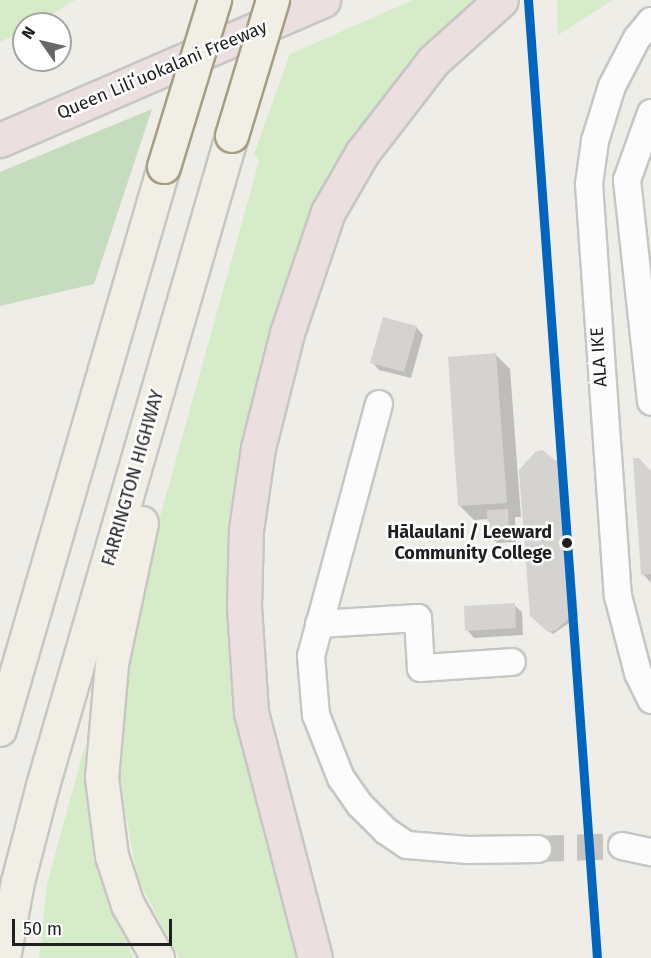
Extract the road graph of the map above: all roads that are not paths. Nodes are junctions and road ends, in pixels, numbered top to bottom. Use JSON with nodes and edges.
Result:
{"nodes":[{"id":1,"x":215,"y":0,"type":"edge"},
{"id":2,"x":273,"y":0,"type":"edge"},
{"id":3,"x":312,"y":0,"type":"edge"},
{"id":4,"x":323,"y":0,"type":"edge"},
{"id":5,"x":501,"y":0,"type":"edge"},
{"id":6,"x":651,"y":21,"type":"edge"},
{"id":7,"x":651,"y":113,"type":"edge"},
{"id":8,"x":0,"y":119,"type":"edge"},
{"id":9,"x":0,"y":140,"type":"edge"},
{"id":10,"x":218,"y":189,"type":"junction"},
{"id":11,"x":651,"y":402,"type":"edge"},
{"id":12,"x":379,"y":404,"type":"dead end"},
{"id":13,"x":319,"y":624,"type":"junction"},
{"id":14,"x":512,"y":662,"type":"dead end"},
{"id":15,"x":651,"y":700,"type":"edge"},
{"id":16,"x":0,"y":730,"type":"edge"},
{"id":17,"x":271,"y":798,"type":"junction"},
{"id":18,"x":622,"y":846,"type":"tunnel mouth"},
{"id":19,"x":538,"y":849,"type":"tunnel mouth"},
{"id":20,"x":651,"y":852,"type":"edge"},
{"id":21,"x":4,"y":958,"type":"edge"},
{"id":22,"x":158,"y":958,"type":"edge"},
{"id":23,"x":315,"y":958,"type":"edge"},
{"id":24,"x":329,"y":958,"type":"edge"}],
"edges":[{"from":1,"to":16,"type":"main road","bridge":true},
{"from":2,"to":10,"type":"main road","name":"FARRINGTON HIGHWAY","bridge":true},
{"from":3,"to":8,"type":"highway"},
{"from":4,"to":9,"type":"highway","name":"Queen Liliʻuokalani Freeway"},
{"from":5,"to":17,"type":"highway"},
{"from":6,"to":15,"type":"street","name":"ALA IKE"},
{"from":7,"to":11,"type":"street"},
{"from":10,"to":21,"type":"main road","name":"FARRINGTON HIGHWAY"},
{"from":10,"to":22,"type":"main road"},
{"from":12,"to":13,"type":"street"},
{"from":13,"to":14,"type":"street"},
{"from":13,"to":19,"type":"street"},
{"from":17,"to":23,"type":"highway"},
{"from":17,"to":24,"type":"highway"},
{"from":18,"to":20,"type":"street"}]}
